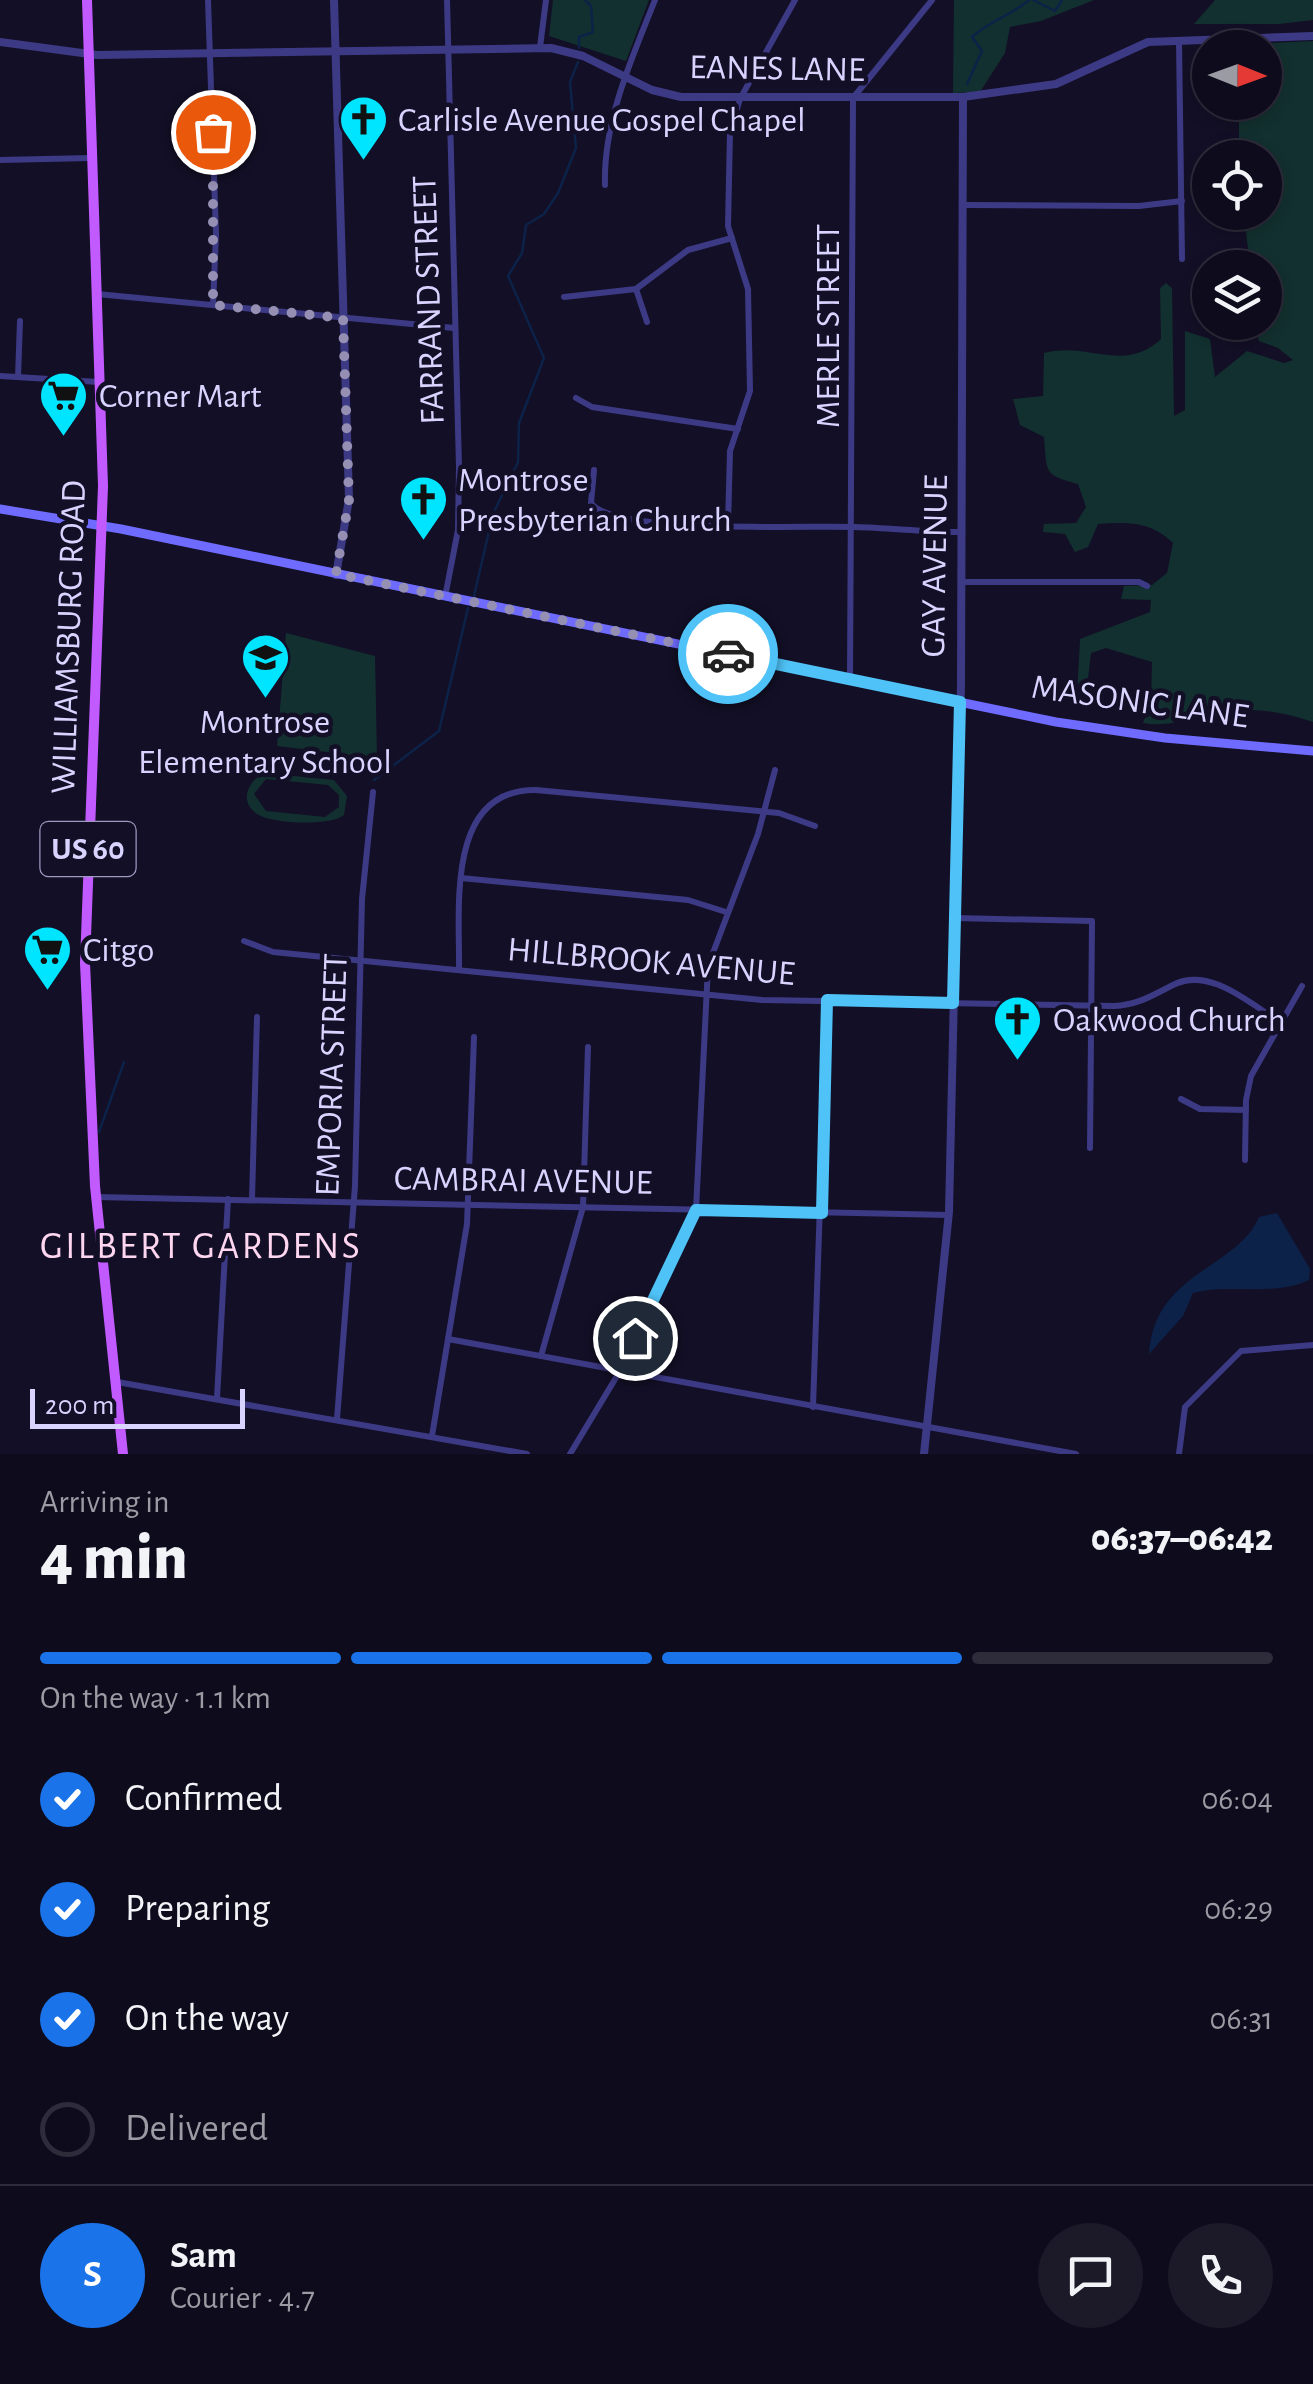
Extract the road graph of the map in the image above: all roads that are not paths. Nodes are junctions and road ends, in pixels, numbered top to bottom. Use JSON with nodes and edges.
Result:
{"nodes":[{"id":1,"x":86,"y":0,"type":"edge"},
{"id":2,"x":208,"y":0,"type":"edge"},
{"id":3,"x":334,"y":0,"type":"edge"},
{"id":4,"x":446,"y":0,"type":"edge"},
{"id":5,"x":546,"y":0,"type":"edge"},
{"id":6,"x":656,"y":0,"type":"edge"},
{"id":7,"x":795,"y":0,"type":"edge"},
{"id":8,"x":932,"y":0,"type":"edge"},
{"id":9,"x":1313,"y":36,"type":"edge"},
{"id":10,"x":1179,"y":40,"type":"junction"},
{"id":11,"x":0,"y":42,"type":"edge"},
{"id":12,"x":540,"y":47,"type":"junction"},
{"id":13,"x":448,"y":49,"type":"junction"},
{"id":14,"x":335,"y":52,"type":"junction"},
{"id":15,"x":88,"y":54,"type":"junction"},
{"id":16,"x":211,"y":54,"type":"junction"},
{"id":17,"x":625,"y":77,"type":"junction"},
{"id":18,"x":964,"y":97,"type":"junction"},
{"id":19,"x":740,"y":98,"type":"junction"},
{"id":20,"x":854,"y":98,"type":"junction"},
{"id":21,"x":92,"y":158,"type":"junction"},
{"id":22,"x":0,"y":160,"type":"edge"},
{"id":23,"x":605,"y":185,"type":"dead end"},
{"id":24,"x":1182,"y":202,"type":"junction"},
{"id":25,"x":964,"y":205,"type":"junction"},
{"id":26,"x":732,"y":238,"type":"junction"},
{"id":27,"x":1182,"y":259,"type":"dead end"},
{"id":28,"x":636,"y":289,"type":"junction"},
{"id":29,"x":96,"y":294,"type":"junction"},
{"id":30,"x":564,"y":296,"type":"dead end"},
{"id":31,"x":213,"y":305,"type":"junction"},
{"id":32,"x":343,"y":318,"type":"junction"},
{"id":33,"x":20,"y":321,"type":"dead end"},
{"id":34,"x":647,"y":322,"type":"dead end"},
{"id":35,"x":454,"y":328,"type":"junction"},
{"id":36,"x":0,"y":376,"type":"edge"},
{"id":37,"x":18,"y":377,"type":"junction"},
{"id":38,"x":100,"y":382,"type":"junction"},
{"id":39,"x":576,"y":398,"type":"dead end"},
{"id":40,"x":738,"y":429,"type":"junction"},
{"id":41,"x":594,"y":470,"type":"dead end"},
{"id":42,"x":0,"y":509,"type":"edge"},
{"id":43,"x":728,"y":525,"type":"junction"},
{"id":44,"x":102,"y":526,"type":"junction"},
{"id":45,"x":853,"y":526,"type":"junction"},
{"id":46,"x":962,"y":532,"type":"junction"},
{"id":47,"x":336,"y":574,"type":"junction"},
{"id":48,"x":962,"y":582,"type":"junction"},
{"id":49,"x":1148,"y":586,"type":"dead end"},
{"id":50,"x":445,"y":597,"type":"junction"},
{"id":51,"x":850,"y":680,"type":"junction"},
{"id":52,"x":960,"y":702,"type":"junction"},
{"id":53,"x":1313,"y":751,"type":"edge"},
{"id":54,"x":775,"y":770,"type":"dead end"},
{"id":55,"x":373,"y":792,"type":"dead end"},
{"id":56,"x":765,"y":812,"type":"junction"},
{"id":57,"x":815,"y":826,"type":"dead end"},
{"id":58,"x":461,"y":878,"type":"junction"},
{"id":59,"x":726,"y":912,"type":"junction"},
{"id":60,"x":954,"y":918,"type":"junction"},
{"id":61,"x":244,"y":942,"type":"dead end"},
{"id":62,"x":360,"y":960,"type":"junction"},
{"id":63,"x":459,"y":970,"type":"junction"},
{"id":64,"x":1302,"y":986,"type":"dead end"},
{"id":65,"x":704,"y":995,"type":"junction"},
{"id":66,"x":827,"y":1000,"type":"junction"},
{"id":67,"x":953,"y":1003,"type":"junction"},
{"id":68,"x":1092,"y":1006,"type":"junction"},
{"id":69,"x":257,"y":1017,"type":"dead end"},
{"id":70,"x":1280,"y":1022,"type":"junction"},
{"id":71,"x":474,"y":1038,"type":"dead end"},
{"id":72,"x":588,"y":1047,"type":"dead end"},
{"id":73,"x":1180,"y":1099,"type":"dead end"},
{"id":74,"x":1246,"y":1110,"type":"junction"},
{"id":75,"x":1090,"y":1148,"type":"dead end"},
{"id":76,"x":1245,"y":1160,"type":"dead end"},
{"id":77,"x":96,"y":1197,"type":"junction"},
{"id":78,"x":228,"y":1200,"type":"junction"},
{"id":79,"x":252,"y":1200,"type":"junction"},
{"id":80,"x":354,"y":1202,"type":"junction"},
{"id":81,"x":469,"y":1204,"type":"junction"},
{"id":82,"x":584,"y":1207,"type":"junction"},
{"id":83,"x":696,"y":1210,"type":"junction"},
{"id":84,"x":822,"y":1213,"type":"junction"},
{"id":85,"x":949,"y":1216,"type":"junction"},
{"id":86,"x":448,"y":1339,"type":"junction"},
{"id":87,"x":1313,"y":1344,"type":"edge"},
{"id":88,"x":541,"y":1356,"type":"junction"},
{"id":89,"x":620,"y":1371,"type":"junction"},
{"id":90,"x":117,"y":1382,"type":"junction"},
{"id":91,"x":217,"y":1398,"type":"junction"},
{"id":92,"x":813,"y":1406,"type":"junction"},
{"id":93,"x":338,"y":1420,"type":"junction"},
{"id":94,"x":927,"y":1428,"type":"junction"},
{"id":95,"x":432,"y":1436,"type":"junction"},
{"id":96,"x":123,"y":1454,"type":"edge"},
{"id":97,"x":527,"y":1454,"type":"edge"},
{"id":98,"x":570,"y":1454,"type":"edge"},
{"id":99,"x":924,"y":1454,"type":"edge"},
{"id":100,"x":1076,"y":1454,"type":"edge"},
{"id":101,"x":1179,"y":1454,"type":"edge"}],
"edges":[{"from":1,"to":15,"type":"main road","name":"WILLIAMSBURG ROAD","number":"US 60"},
{"from":2,"to":16,"type":"street"},
{"from":3,"to":14,"type":"street"},
{"from":4,"to":13,"type":"street","name":"FARRAND STREET"},
{"from":5,"to":12,"type":"street"},
{"from":6,"to":17,"type":"street"},
{"from":7,"to":19,"type":"street"},
{"from":8,"to":20,"type":"street"},
{"from":9,"to":10,"type":"street","name":"EANES LANE"},
{"from":10,"to":18,"type":"street","name":"EANES LANE"},
{"from":10,"to":24,"type":"street"},
{"from":11,"to":15,"type":"street","name":"EANES LANE"},
{"from":12,"to":13,"type":"street","name":"EANES LANE"},
{"from":12,"to":17,"type":"street","name":"EANES LANE"},
{"from":13,"to":14,"type":"street","name":"EANES LANE"},
{"from":13,"to":35,"type":"street","name":"FARRAND STREET"},
{"from":14,"to":16,"type":"street","name":"EANES LANE"},
{"from":14,"to":32,"type":"street"},
{"from":15,"to":16,"type":"street","name":"EANES LANE"},
{"from":15,"to":21,"type":"main road","name":"WILLIAMSBURG ROAD","number":"US 60"},
{"from":16,"to":31,"type":"street"},
{"from":17,"to":19,"type":"street","name":"EANES LANE"},
{"from":17,"to":23,"type":"street"},
{"from":18,"to":20,"type":"street","name":"EANES LANE"},
{"from":18,"to":25,"type":"street","name":"GAY AVENUE"},
{"from":19,"to":20,"type":"street","name":"EANES LANE"},
{"from":19,"to":26,"type":"street"},
{"from":20,"to":45,"type":"street","name":"MERLE STREET"},
{"from":21,"to":22,"type":"street"},
{"from":21,"to":29,"type":"main road","name":"WILLIAMSBURG ROAD","number":"US 60"},
{"from":24,"to":25,"type":"street"},
{"from":24,"to":27,"type":"street"},
{"from":25,"to":46,"type":"street","name":"GAY AVENUE"},
{"from":26,"to":28,"type":"street"},
{"from":26,"to":40,"type":"street"},
{"from":28,"to":30,"type":"street"},
{"from":28,"to":34,"type":"street"},
{"from":29,"to":31,"type":"street"},
{"from":29,"to":38,"type":"main road","name":"WILLIAMSBURG ROAD","number":"US 60"},
{"from":31,"to":32,"type":"street"},
{"from":32,"to":35,"type":"street"},
{"from":32,"to":47,"type":"street"},
{"from":33,"to":37,"type":"street"},
{"from":35,"to":50,"type":"street","name":"FARRAND STREET"},
{"from":36,"to":37,"type":"street"},
{"from":37,"to":38,"type":"street"},
{"from":38,"to":44,"type":"main road","name":"WILLIAMSBURG ROAD","number":"US 60"},
{"from":39,"to":40,"type":"street"},
{"from":40,"to":43,"type":"street"},
{"from":41,"to":43,"type":"street"},
{"from":42,"to":44,"type":"main road","name":"MASONIC LANE"},
{"from":43,"to":45,"type":"street"},
{"from":44,"to":47,"type":"main road","name":"MASONIC LANE"},
{"from":44,"to":77,"type":"main road","name":"WILLIAMSBURG ROAD","number":"US 60"},
{"from":45,"to":46,"type":"street"},
{"from":45,"to":51,"type":"street","name":"MERLE STREET"},
{"from":46,"to":48,"type":"street","name":"GAY AVENUE"},
{"from":47,"to":50,"type":"main road","name":"MASONIC LANE"},
{"from":48,"to":49,"type":"street"},
{"from":48,"to":52,"type":"street","name":"GAY AVENUE"},
{"from":50,"to":51,"type":"main road","name":"MASONIC LANE"},
{"from":51,"to":52,"type":"main road","name":"MASONIC LANE"},
{"from":52,"to":53,"type":"main road","name":"MASONIC LANE"},
{"from":52,"to":60,"type":"street","name":"GAY AVENUE"},
{"from":54,"to":56,"type":"street"},
{"from":55,"to":62,"type":"street","name":"EMPORIA STREET"},
{"from":56,"to":57,"type":"street"},
{"from":56,"to":58,"type":"street"},
{"from":56,"to":59,"type":"street"},
{"from":58,"to":59,"type":"street"},
{"from":58,"to":63,"type":"street"},
{"from":59,"to":65,"type":"street"},
{"from":60,"to":67,"type":"street","name":"GAY AVENUE"},
{"from":60,"to":68,"type":"street"},
{"from":61,"to":62,"type":"street","name":"HILLBROOK AVENUE"},
{"from":62,"to":63,"type":"street","name":"HILLBROOK AVENUE"},
{"from":62,"to":80,"type":"street","name":"EMPORIA STREET"},
{"from":63,"to":65,"type":"street","name":"HILLBROOK AVENUE"},
{"from":64,"to":70,"type":"street"},
{"from":65,"to":66,"type":"street","name":"HILLBROOK AVENUE"},
{"from":65,"to":83,"type":"street"},
{"from":66,"to":67,"type":"street","name":"HILLBROOK AVENUE"},
{"from":66,"to":84,"type":"street"},
{"from":67,"to":68,"type":"street","name":"HILLBROOK AVENUE"},
{"from":67,"to":85,"type":"street","name":"GAY AVENUE"},
{"from":68,"to":70,"type":"street","name":"HILLBROOK AVENUE"},
{"from":68,"to":75,"type":"street"},
{"from":69,"to":79,"type":"street"},
{"from":70,"to":74,"type":"street"},
{"from":71,"to":81,"type":"street"},
{"from":72,"to":82,"type":"street"},
{"from":73,"to":74,"type":"street"},
{"from":74,"to":76,"type":"street"},
{"from":77,"to":78,"type":"street","name":"CAMBRAI AVENUE"},
{"from":77,"to":90,"type":"main road","name":"WILLIAMSBURG ROAD","number":"US 60"},
{"from":78,"to":79,"type":"street","name":"CAMBRAI AVENUE"},
{"from":78,"to":91,"type":"street"},
{"from":79,"to":80,"type":"street","name":"CAMBRAI AVENUE"},
{"from":80,"to":81,"type":"street","name":"CAMBRAI AVENUE"},
{"from":80,"to":93,"type":"street","name":"EMPORIA STREET"},
{"from":81,"to":82,"type":"street","name":"CAMBRAI AVENUE"},
{"from":81,"to":86,"type":"street"},
{"from":82,"to":83,"type":"street","name":"CAMBRAI AVENUE"},
{"from":82,"to":88,"type":"street"},
{"from":83,"to":84,"type":"street","name":"CAMBRAI AVENUE"},
{"from":83,"to":89,"type":"street"},
{"from":84,"to":85,"type":"street","name":"CAMBRAI AVENUE"},
{"from":84,"to":92,"type":"street"},
{"from":85,"to":94,"type":"street","name":"GAY AVENUE"},
{"from":86,"to":88,"type":"street"},
{"from":86,"to":95,"type":"street"},
{"from":87,"to":101,"type":"street"},
{"from":88,"to":89,"type":"street"},
{"from":89,"to":92,"type":"street"},
{"from":89,"to":98,"type":"street"},
{"from":90,"to":91,"type":"street"},
{"from":90,"to":96,"type":"main road","name":"WILLIAMSBURG ROAD","number":"US 60"},
{"from":91,"to":93,"type":"street"},
{"from":92,"to":94,"type":"street"},
{"from":93,"to":95,"type":"street"},
{"from":94,"to":99,"type":"street","name":"GAY AVENUE"},
{"from":94,"to":100,"type":"street"},
{"from":95,"to":97,"type":"street"}]}
